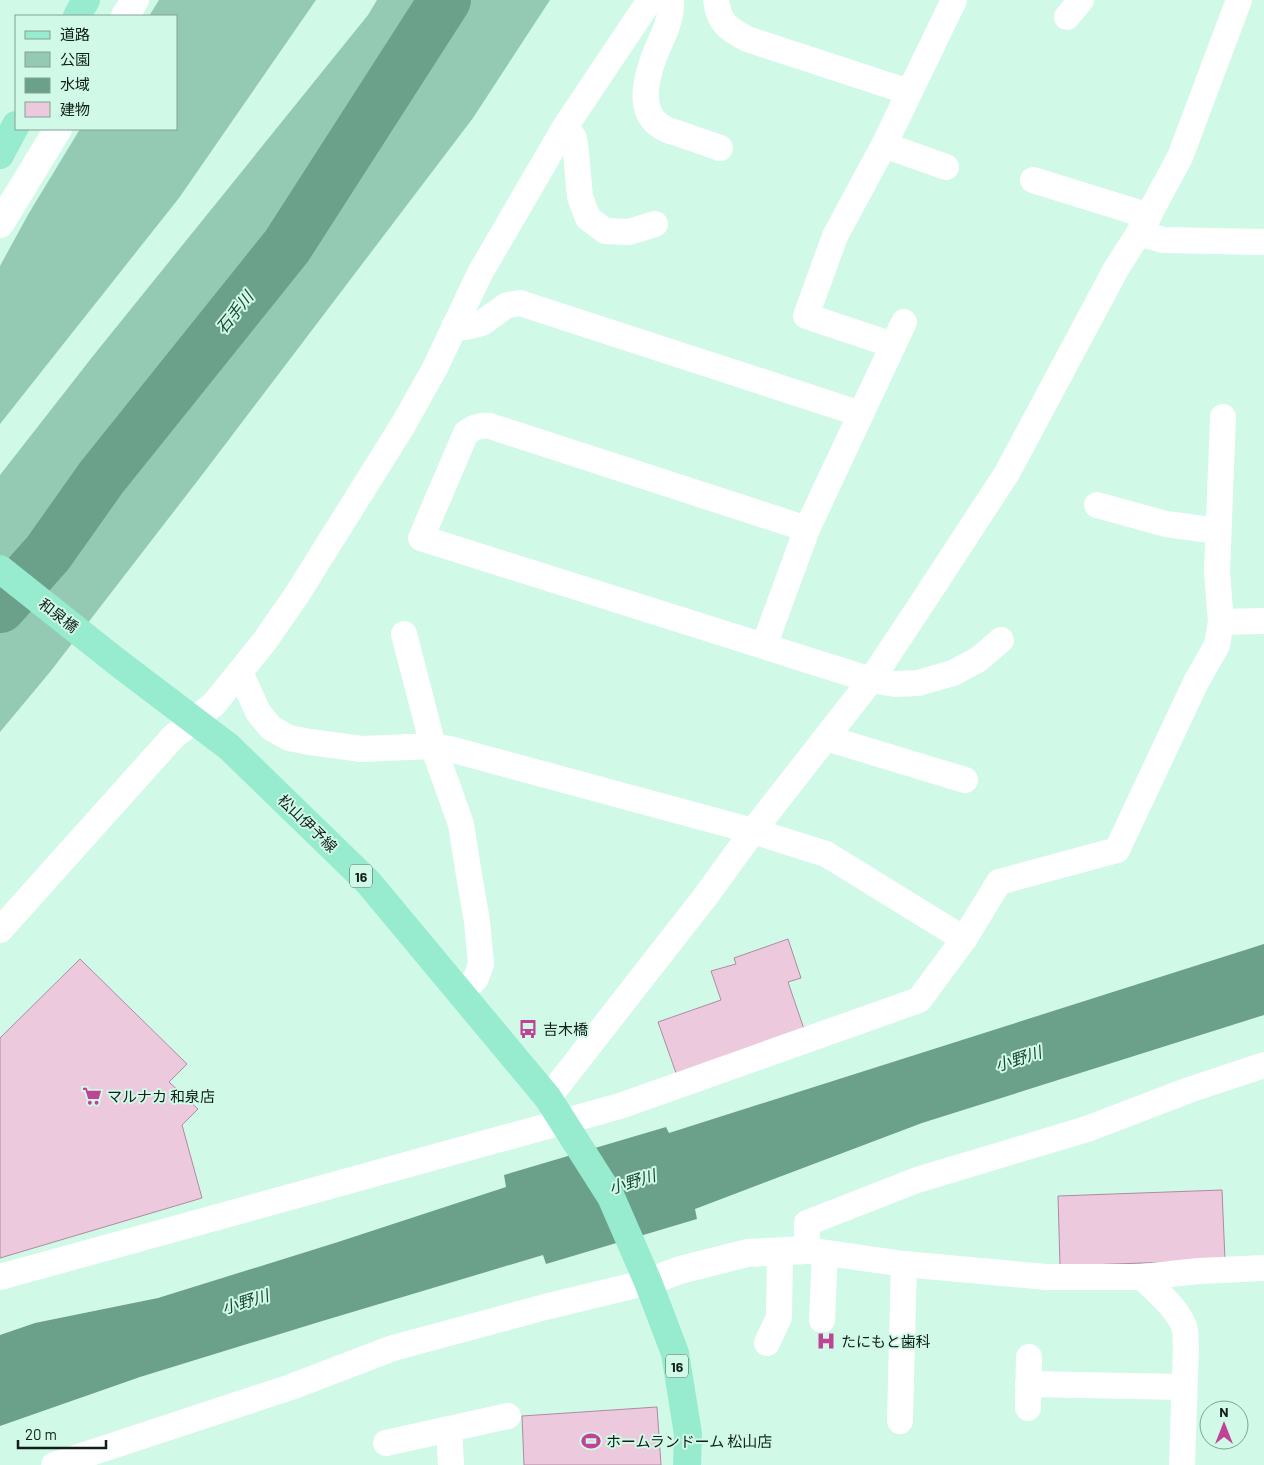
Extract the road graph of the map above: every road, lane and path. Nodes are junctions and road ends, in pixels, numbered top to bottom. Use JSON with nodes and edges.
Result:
{"nodes":[{"id":1,"x":86,"y":0,"type":"edge"},
{"id":2,"x":135,"y":0,"type":"edge"},
{"id":3,"x":650,"y":0,"type":"edge"},
{"id":4,"x":671,"y":0,"type":"edge"},
{"id":5,"x":716,"y":0,"type":"edge"},
{"id":6,"x":954,"y":0,"type":"edge"},
{"id":7,"x":1240,"y":0,"type":"edge"},
{"id":8,"x":78,"y":15,"type":"edge"},
{"id":9,"x":126,"y":15,"type":"edge"},
{"id":10,"x":910,"y":92,"type":"junction"},
{"id":11,"x":15,"y":127,"type":"edge"},
{"id":12,"x":566,"y":127,"type":"junction"},
{"id":13,"x":57,"y":130,"type":"edge"},
{"id":14,"x":884,"y":145,"type":"junction"},
{"id":15,"x":720,"y":148,"type":"dead end"},
{"id":16,"x":0,"y":154,"type":"edge"},
{"id":17,"x":946,"y":167,"type":"dead end"},
{"id":18,"x":1033,"y":180,"type":"dead end"},
{"id":19,"x":0,"y":224,"type":"edge"},
{"id":20,"x":655,"y":224,"type":"dead end"},
{"id":21,"x":1144,"y":224,"type":"junction"},
{"id":22,"x":1264,"y":242,"type":"edge"},
{"id":23,"x":904,"y":322,"type":"dead end"},
{"id":24,"x":454,"y":327,"type":"junction"},
{"id":25,"x":893,"y":345,"type":"junction"},
{"id":26,"x":861,"y":414,"type":"junction"},
{"id":27,"x":1223,"y":417,"type":"dead end"},
{"id":28,"x":1097,"y":505,"type":"dead end"},
{"id":29,"x":807,"y":529,"type":"junction"},
{"id":30,"x":1218,"y":531,"type":"junction"},
{"id":31,"x":0,"y":569,"type":"edge"},
{"id":32,"x":1264,"y":621,"type":"edge"},
{"id":33,"x":1221,"y":622,"type":"junction"},
{"id":34,"x":404,"y":634,"type":"dead end"},
{"id":35,"x":1001,"y":640,"type":"dead end"},
{"id":36,"x":764,"y":646,"type":"junction"},
{"id":37,"x":117,"y":662,"type":"joint"},
{"id":38,"x":240,"y":672,"type":"junction"},
{"id":39,"x":871,"y":680,"type":"junction"},
{"id":40,"x":193,"y":720,"type":"junction"},
{"id":41,"x":826,"y":738,"type":"junction"},
{"id":42,"x":433,"y":746,"type":"junction"},
{"id":43,"x":965,"y":780,"type":"dead end"},
{"id":44,"x":753,"y":831,"type":"junction"},
{"id":45,"x":0,"y":930,"type":"edge"},
{"id":46,"x":964,"y":938,"type":"junction"},
{"id":47,"x":461,"y":994,"type":"junction"},
{"id":48,"x":1264,"y":1065,"type":"edge"},
{"id":49,"x":548,"y":1098,"type":"junction"},
{"id":50,"x":565,"y":1125,"type":"junction"},
{"id":51,"x":780,"y":1251,"type":"junction"},
{"id":52,"x":816,"y":1251,"type":"junction"},
{"id":53,"x":904,"y":1264,"type":"junction"},
{"id":54,"x":1264,"y":1268,"type":"edge"},
{"id":55,"x":646,"y":1276,"type":"junction"},
{"id":56,"x":0,"y":1277,"type":"edge"},
{"id":57,"x":1142,"y":1277,"type":"junction"},
{"id":58,"x":822,"y":1320,"type":"dead end"},
{"id":59,"x":767,"y":1343,"type":"dead end"},
{"id":60,"x":1029,"y":1357,"type":"dead end"},
{"id":61,"x":1184,"y":1387,"type":"junction"},
{"id":62,"x":508,"y":1416,"type":"dead end"},
{"id":63,"x":900,"y":1421,"type":"dead end"},
{"id":64,"x":449,"y":1429,"type":"junction"},
{"id":65,"x":386,"y":1443,"type":"dead end"},
{"id":66,"x":54,"y":1465,"type":"edge"},
{"id":67,"x":451,"y":1465,"type":"edge"},
{"id":68,"x":687,"y":1465,"type":"edge"},
{"id":69,"x":1182,"y":1465,"type":"edge"}],
"edges":[{"from":1,"to":8,"type":"main road"},
{"from":2,"to":9,"type":"street"},
{"from":3,"to":12,"type":"street"},
{"from":4,"to":15,"type":"street"},
{"from":5,"to":10,"type":"street"},
{"from":6,"to":10,"type":"street"},
{"from":7,"to":21,"type":"street"},
{"from":10,"to":14,"type":"street"},
{"from":11,"to":16,"type":"main road"},
{"from":12,"to":20,"type":"street"},
{"from":12,"to":24,"type":"street"},
{"from":13,"to":19,"type":"street"},
{"from":14,"to":17,"type":"street"},
{"from":14,"to":25,"type":"street"},
{"from":18,"to":21,"type":"street"},
{"from":21,"to":22,"type":"street"},
{"from":21,"to":39,"type":"street"},
{"from":23,"to":25,"type":"street"},
{"from":24,"to":26,"type":"street"},
{"from":24,"to":38,"type":"street"},
{"from":25,"to":26,"type":"street"},
{"from":26,"to":29,"type":"street"},
{"from":27,"to":30,"type":"street"},
{"from":28,"to":30,"type":"street"},
{"from":29,"to":36,"type":"street"},
{"from":29,"to":36,"type":"street"},
{"from":30,"to":33,"type":"street"},
{"from":31,"to":37,"type":"main road","name":"和泉橋","number":"16"},
{"from":32,"to":33,"type":"street"},
{"from":33,"to":46,"type":"street"},
{"from":34,"to":42,"type":"street"},
{"from":35,"to":39,"type":"street"},
{"from":36,"to":39,"type":"street"},
{"from":37,"to":40,"type":"main road","name":"松山伊予線","number":"16"},
{"from":38,"to":40,"type":"street"},
{"from":38,"to":42,"type":"street"},
{"from":39,"to":41,"type":"street"},
{"from":40,"to":45,"type":"street"},
{"from":40,"to":47,"type":"main road","name":"松山伊予線","number":"16"},
{"from":41,"to":43,"type":"street"},
{"from":41,"to":44,"type":"street"},
{"from":42,"to":44,"type":"street"},
{"from":42,"to":47,"type":"street"},
{"from":44,"to":46,"type":"street"},
{"from":44,"to":49,"type":"street"},
{"from":46,"to":50,"type":"street"},
{"from":47,"to":49,"type":"main road","name":"松山伊予線","number":"16"},
{"from":48,"to":52,"type":"street"},
{"from":49,"to":50,"type":"main road","name":"松山伊予線","number":"16"},
{"from":50,"to":55,"type":"main road","number":"16"},
{"from":50,"to":56,"type":"street"},
{"from":51,"to":52,"type":"street"},
{"from":51,"to":55,"type":"street"},
{"from":51,"to":59,"type":"street"},
{"from":52,"to":53,"type":"street"},
{"from":52,"to":58,"type":"street"},
{"from":53,"to":57,"type":"street"},
{"from":53,"to":63,"type":"street"},
{"from":54,"to":57,"type":"street"},
{"from":55,"to":66,"type":"street"},
{"from":55,"to":68,"type":"main road","number":"16"},
{"from":57,"to":61,"type":"street"},
{"from":60,"to":61,"type":"street"},
{"from":61,"to":69,"type":"street"},
{"from":62,"to":64,"type":"street"},
{"from":64,"to":65,"type":"street"},
{"from":64,"to":67,"type":"street"}]}
